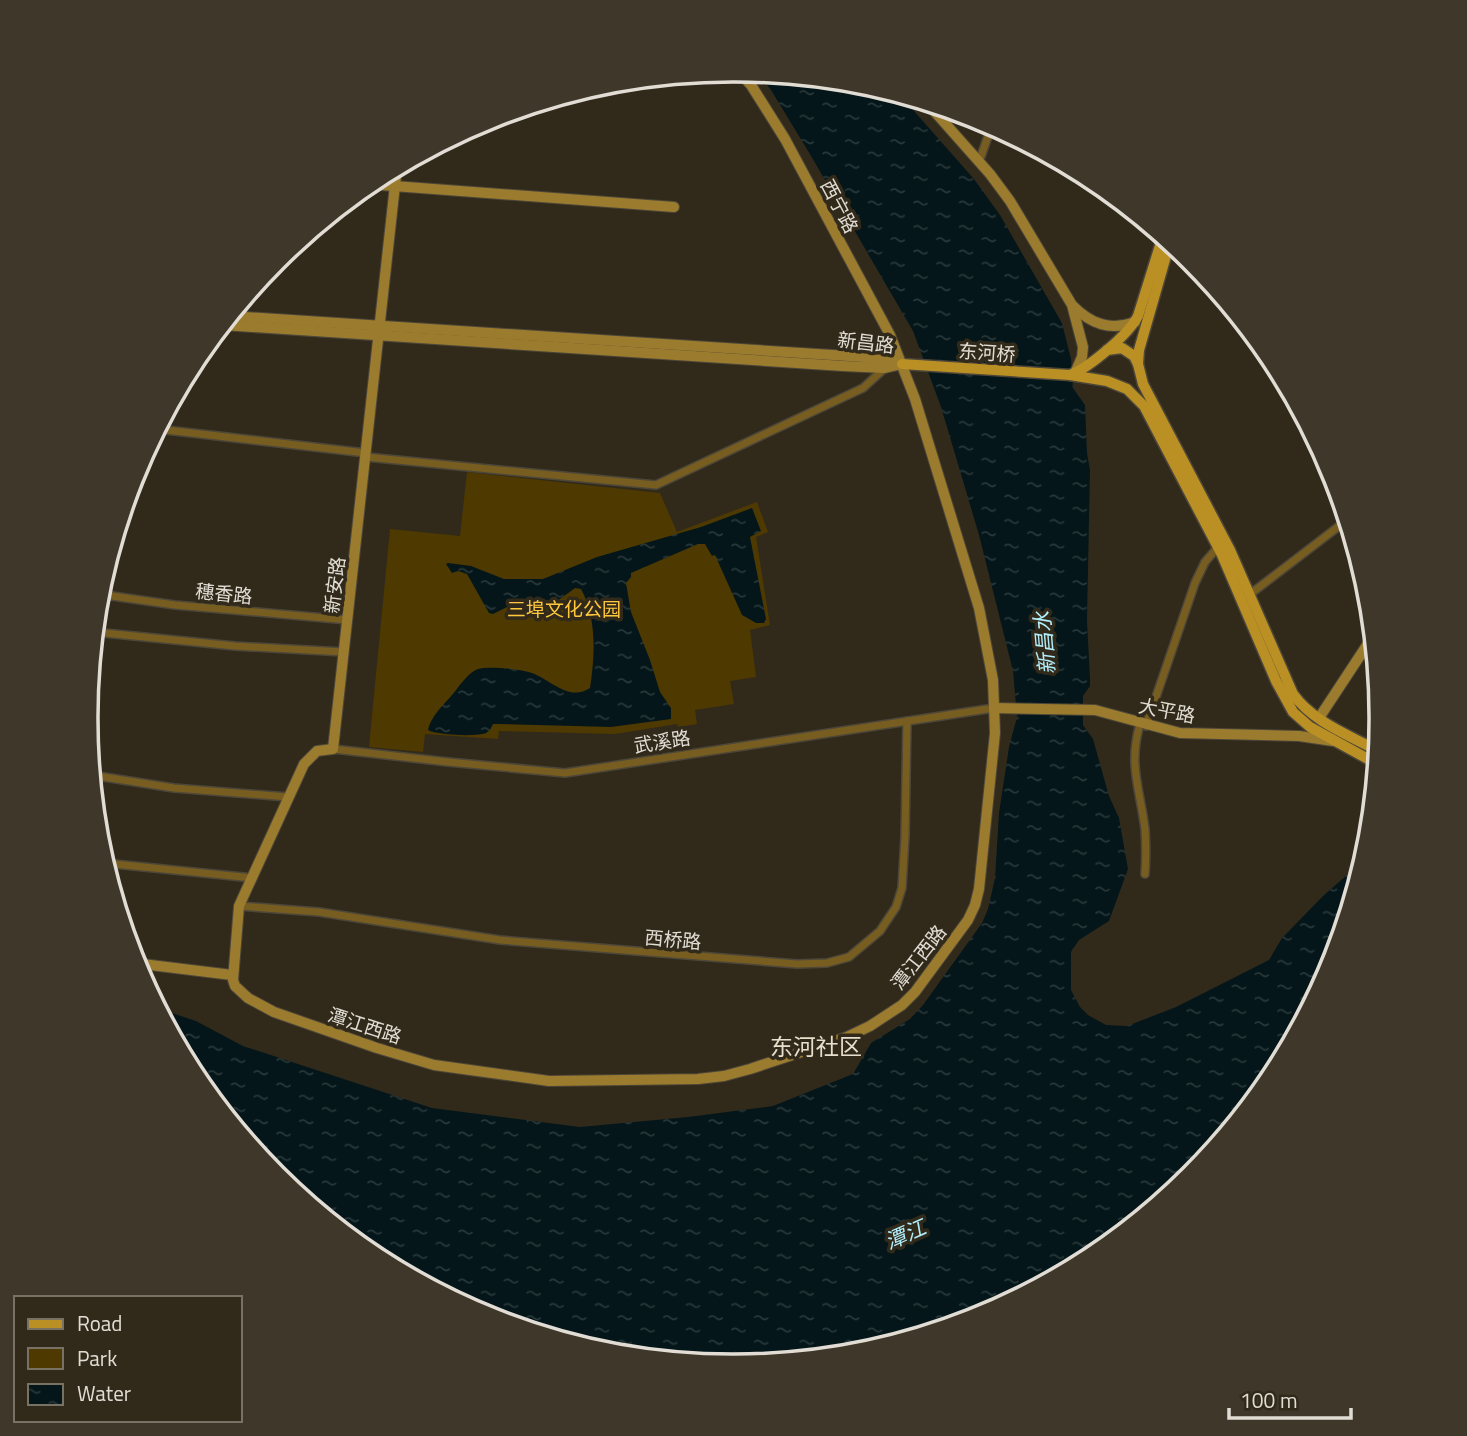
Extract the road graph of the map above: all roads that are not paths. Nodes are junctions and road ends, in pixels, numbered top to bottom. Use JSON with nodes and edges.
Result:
{"nodes":[{"id":1,"x":748,"y":83,"type":"edge"},
{"id":2,"x":939,"y":116,"type":"edge"},
{"id":3,"x":988,"y":136,"type":"edge"},
{"id":4,"x":979,"y":162,"type":"junction"},
{"id":5,"x":396,"y":179,"type":"edge"},
{"id":6,"x":385,"y":186,"type":"edge"},
{"id":7,"x":395,"y":187,"type":"junction"},
{"id":8,"x":674,"y":207,"type":"dead end"},
{"id":9,"x":1160,"y":246,"type":"edge"},
{"id":10,"x":1167,"y":253,"type":"edge"},
{"id":11,"x":1072,"y":305,"type":"junction"},
{"id":12,"x":241,"y":317,"type":"edge"},
{"id":13,"x":1135,"y":322,"type":"junction"},
{"id":14,"x":234,"y":325,"type":"edge"},
{"id":15,"x":380,"y":331,"type":"junction"},
{"id":16,"x":1105,"y":350,"type":"junction"},
{"id":17,"x":901,"y":364,"type":"junction"},
{"id":18,"x":1138,"y":364,"type":"junction"},
{"id":19,"x":885,"y":368,"type":"junction"},
{"id":20,"x":1072,"y":374,"type":"junction"},
{"id":21,"x":167,"y":430,"type":"edge"},
{"id":22,"x":366,"y":455,"type":"junction"},
{"id":23,"x":1340,"y":526,"type":"edge"},
{"id":24,"x":1218,"y":547,"type":"junction"},
{"id":25,"x":1249,"y":595,"type":"junction"},
{"id":26,"x":110,"y":596,"type":"edge"},
{"id":27,"x":348,"y":620,"type":"junction"},
{"id":28,"x":103,"y":633,"type":"edge"},
{"id":29,"x":1365,"y":648,"type":"edge"},
{"id":30,"x":344,"y":652,"type":"junction"},
{"id":31,"x":994,"y":708,"type":"junction"},
{"id":32,"x":1318,"y":718,"type":"junction"},
{"id":33,"x":907,"y":721,"type":"junction"},
{"id":34,"x":1143,"y":725,"type":"junction"},
{"id":35,"x":1333,"y":741,"type":"junction"},
{"id":36,"x":1368,"y":743,"type":"edge"},
{"id":37,"x":334,"y":748,"type":"junction"},
{"id":38,"x":1368,"y":760,"type":"edge"},
{"id":39,"x":101,"y":777,"type":"edge"},
{"id":40,"x":288,"y":797,"type":"junction"},
{"id":41,"x":115,"y":864,"type":"edge"},
{"id":42,"x":1145,"y":874,"type":"dead end"},
{"id":43,"x":253,"y":878,"type":"junction"},
{"id":44,"x":239,"y":906,"type":"junction"},
{"id":45,"x":148,"y":965,"type":"edge"},
{"id":46,"x":203,"y":971,"type":"junction"},
{"id":47,"x":232,"y":975,"type":"junction"},
{"id":48,"x":242,"y":993,"type":"junction"}],
"edges":[{"from":1,"to":17,"type":"street","name":"西宁路"},
{"from":2,"to":4,"type":"street"},
{"from":3,"to":4,"type":"street"},
{"from":4,"to":11,"type":"street"},
{"from":5,"to":7,"type":"street","name":"新安路"},
{"from":6,"to":7,"type":"street"},
{"from":7,"to":8,"type":"street"},
{"from":7,"to":15,"type":"street","name":"新安路"},
{"from":9,"to":13,"type":"main road"},
{"from":10,"to":18,"type":"main road"},
{"from":11,"to":13,"type":"street"},
{"from":11,"to":20,"type":"street"},
{"from":12,"to":15,"type":"street","name":"新昌路"},
{"from":13,"to":16,"type":"main road"},
{"from":14,"to":15,"type":"street","name":"新昌路"},
{"from":15,"to":17,"type":"street","name":"新昌路"},
{"from":15,"to":19,"type":"street","name":"新昌路"},
{"from":15,"to":22,"type":"street","name":"新安路"},
{"from":16,"to":18,"type":"main road"},
{"from":16,"to":20,"type":"main road"},
{"from":17,"to":19,"type":"street","name":"新昌路"},
{"from":17,"to":20,"type":"main road","name":"东河桥"},
{"from":17,"to":31,"type":"street","name":"潭江西路"},
{"from":18,"to":25,"type":"main road"},
{"from":19,"to":22,"type":"street"},
{"from":20,"to":24,"type":"main road","name":"东河桥"},
{"from":21,"to":22,"type":"street"},
{"from":22,"to":27,"type":"street","name":"新安路"},
{"from":23,"to":25,"type":"street"},
{"from":24,"to":34,"type":"street"},
{"from":24,"to":35,"type":"main road","name":"东河桥"},
{"from":25,"to":32,"type":"main road"},
{"from":26,"to":27,"type":"street","name":"穗香路"},
{"from":27,"to":30,"type":"street","name":"新安路"},
{"from":28,"to":30,"type":"street"},
{"from":29,"to":32,"type":"street"},
{"from":30,"to":37,"type":"street","name":"新安路"},
{"from":31,"to":33,"type":"street","name":"武溪路"},
{"from":31,"to":34,"type":"street","name":"大平路"},
{"from":31,"to":48,"type":"street","name":"潭江西路"},
{"from":32,"to":36,"type":"main road"},
{"from":33,"to":37,"type":"street","name":"武溪路"},
{"from":33,"to":44,"type":"street","name":"西桥路"},
{"from":34,"to":35,"type":"street","name":"大平路"},
{"from":34,"to":42,"type":"street"},
{"from":35,"to":38,"type":"main road","name":"东河桥"},
{"from":37,"to":40,"type":"street"},
{"from":39,"to":40,"type":"street"},
{"from":40,"to":43,"type":"street"},
{"from":41,"to":43,"type":"street"},
{"from":43,"to":44,"type":"street"},
{"from":44,"to":47,"type":"street"},
{"from":45,"to":46,"type":"street"},
{"from":46,"to":47,"type":"street"},
{"from":46,"to":48,"type":"street","name":"潭江西路"},
{"from":47,"to":48,"type":"street"}]}
